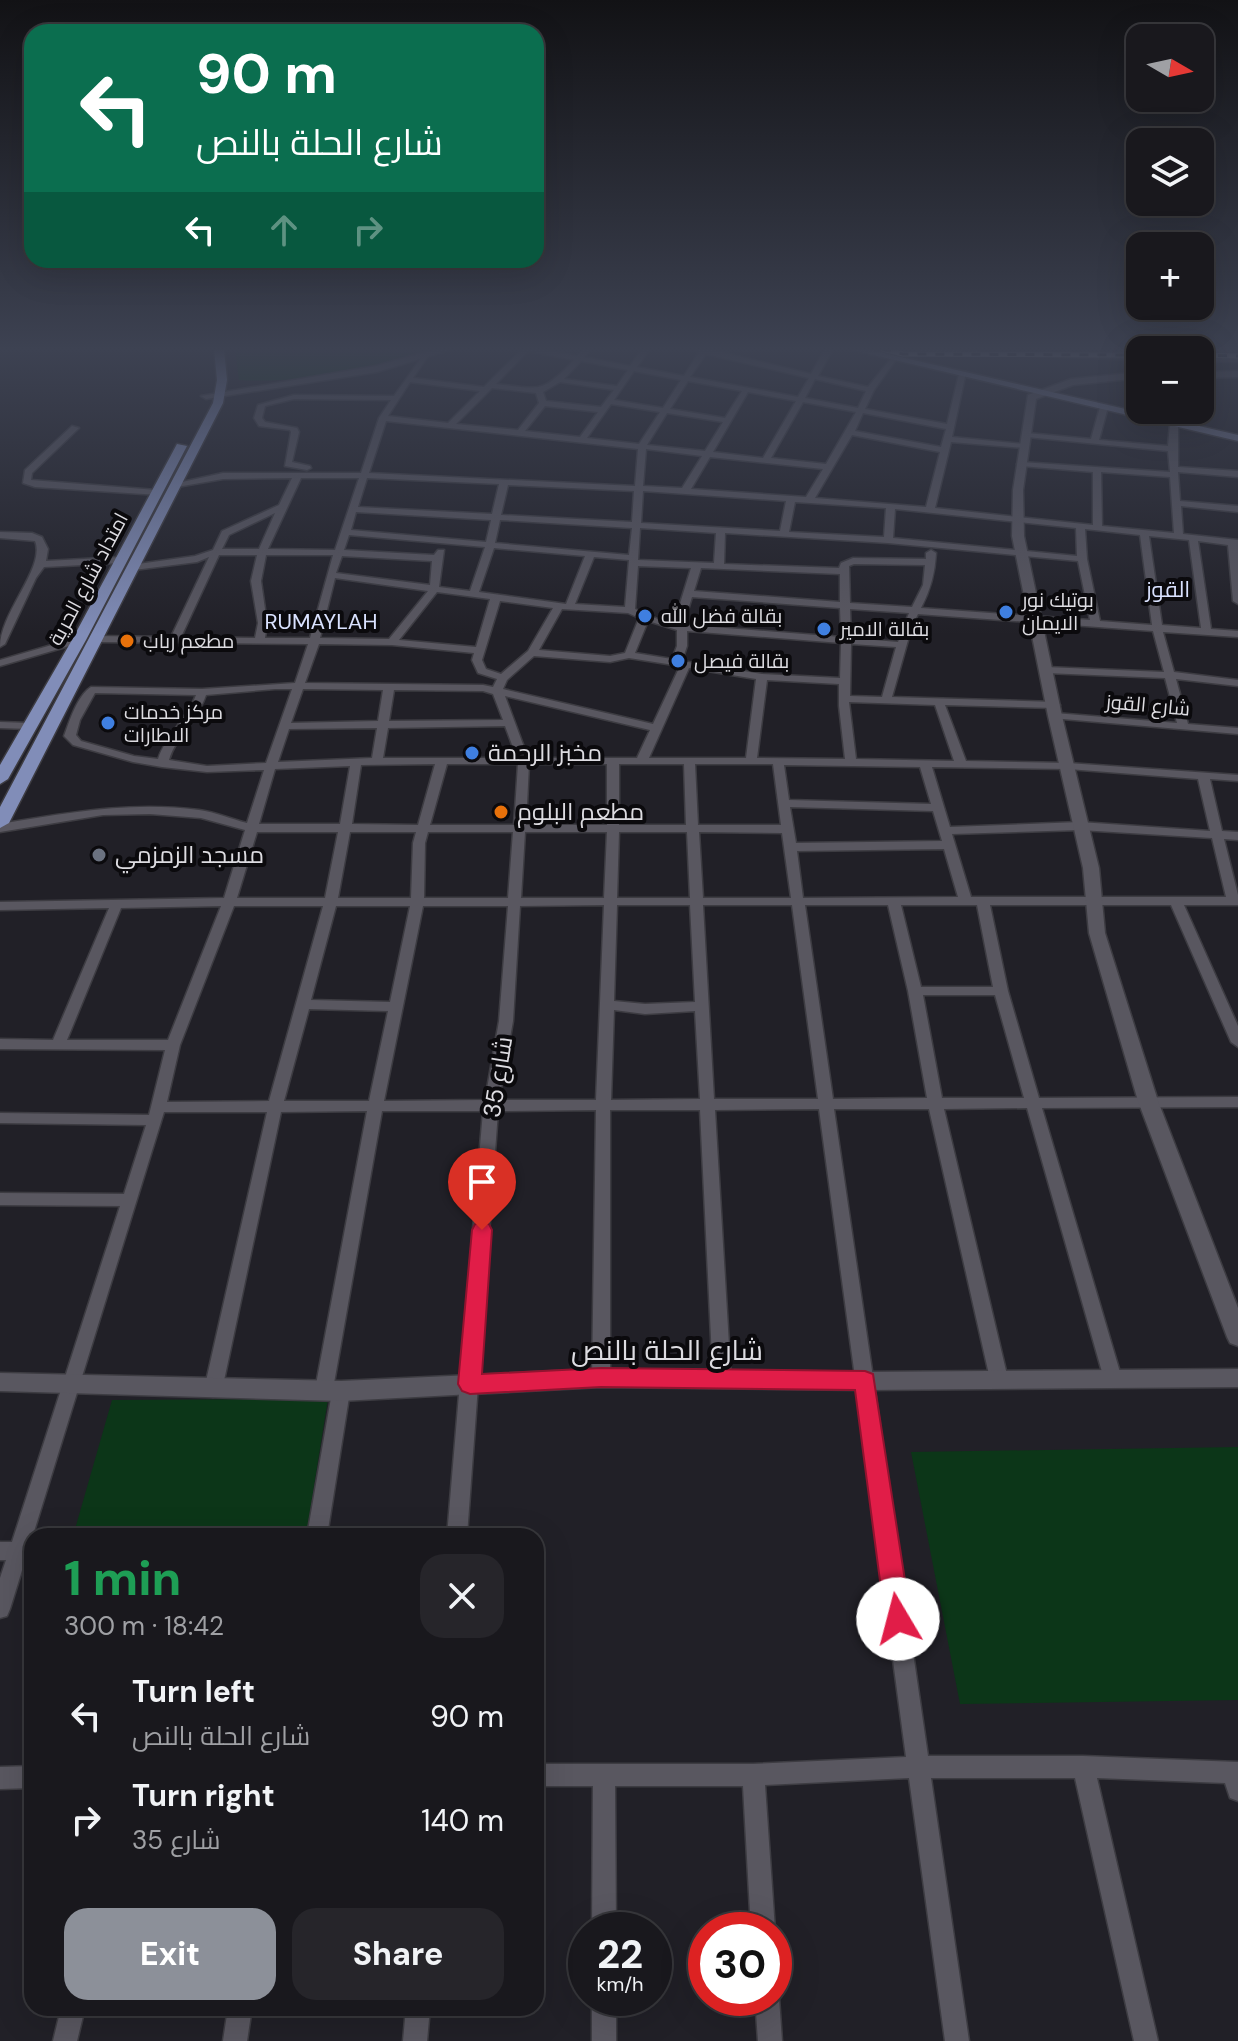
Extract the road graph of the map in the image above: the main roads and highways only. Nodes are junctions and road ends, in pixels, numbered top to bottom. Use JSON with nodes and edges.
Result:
{"nodes":[{"id":1,"x":184,"y":444,"type":"edge"},
{"id":2,"x":193,"y":444,"type":"edge"},
{"id":3,"x":127,"y":563,"type":"junction"},
{"id":4,"x":20,"y":742,"type":"junction"},
{"id":5,"x":42,"y":742,"type":"junction"},
{"id":6,"x":0,"y":779,"type":"edge"},
{"id":7,"x":0,"y":826,"type":"edge"}],
"edges":[{"from":1,"to":3,"type":"main road","name":"امتداد شارع الحرية"},
{"from":2,"to":3,"type":"main road","name":"امتداد شارع الحرية"},
{"from":3,"to":4,"type":"main road","name":"امتداد شارع الحرية"},
{"from":3,"to":5,"type":"main road","name":"امتداد شارع الحرية"},
{"from":4,"to":5,"type":"main road"},
{"from":4,"to":6,"type":"main road","name":"امتداد شارع الحرية"},
{"from":5,"to":7,"type":"main road","name":"امتداد شارع الحرية"}]}
